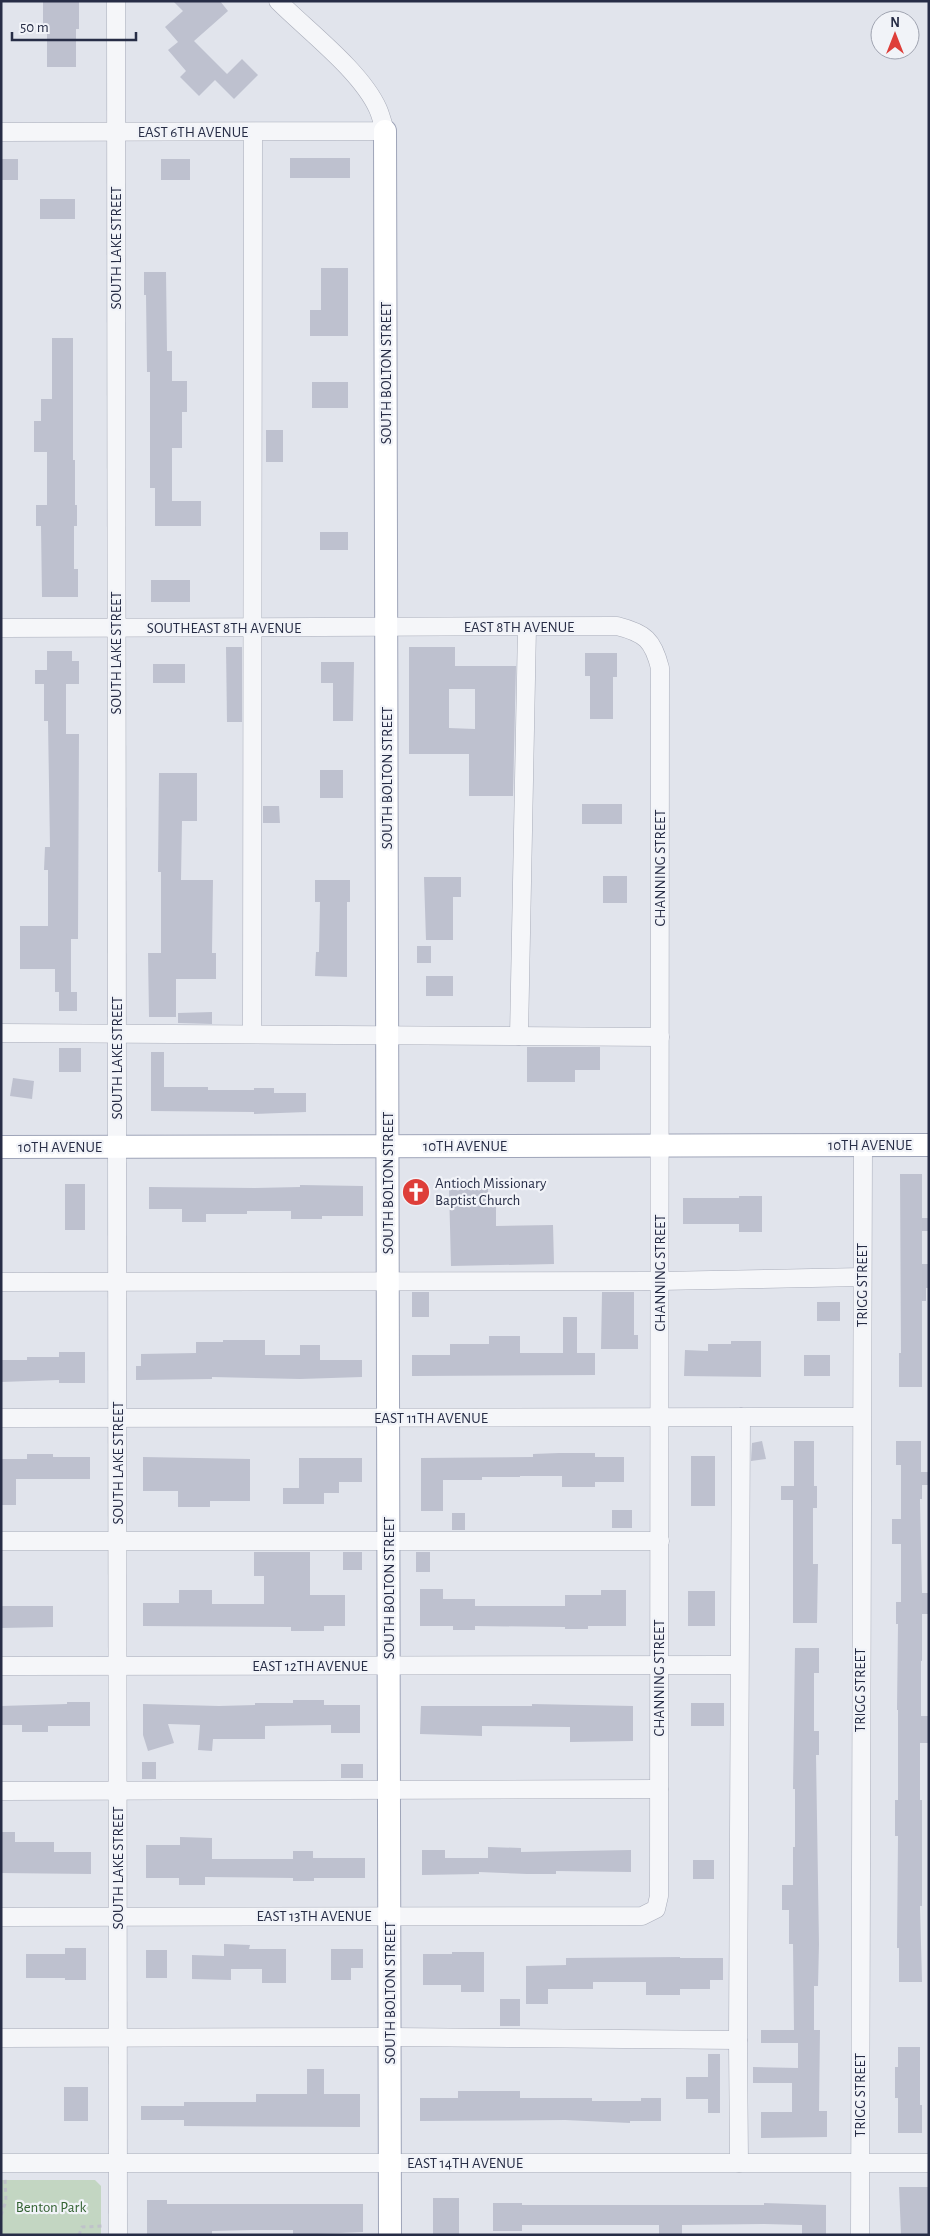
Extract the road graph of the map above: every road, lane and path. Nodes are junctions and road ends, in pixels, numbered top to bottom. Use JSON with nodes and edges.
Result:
{"nodes":[{"id":1,"x":116,"y":1,"type":"edge"},
{"id":2,"x":278,"y":1,"type":"edge"},
{"id":3,"x":385,"y":131,"type":"junction"},
{"id":4,"x":1,"y":132,"type":"edge"},
{"id":5,"x":253,"y":132,"type":"junction"},
{"id":6,"x":116,"y":133,"type":"junction"},
{"id":7,"x":528,"y":626,"type":"junction"},
{"id":8,"x":387,"y":627,"type":"junction"},
{"id":9,"x":1,"y":628,"type":"edge"},
{"id":10,"x":116,"y":628,"type":"junction"},
{"id":11,"x":252,"y":628,"type":"junction"},
{"id":12,"x":648,"y":639,"type":"joint"},
{"id":13,"x":1,"y":1033,"type":"edge"},
{"id":14,"x":117,"y":1033,"type":"junction"},
{"id":15,"x":252,"y":1034,"type":"junction"},
{"id":16,"x":388,"y":1035,"type":"junction"},
{"id":17,"x":519,"y":1036,"type":"junction"},
{"id":18,"x":660,"y":1037,"type":"junction"},
{"id":19,"x":660,"y":1145,"type":"junction"},
{"id":20,"x":862,"y":1145,"type":"junction"},
{"id":21,"x":929,"y":1145,"type":"edge"},
{"id":22,"x":118,"y":1146,"type":"junction"},
{"id":23,"x":388,"y":1146,"type":"junction"},
{"id":24,"x":1,"y":1147,"type":"edge"},
{"id":25,"x":862,"y":1277,"type":"junction"},
{"id":26,"x":389,"y":1281,"type":"junction"},
{"id":27,"x":660,"y":1281,"type":"junction"},
{"id":28,"x":1,"y":1282,"type":"edge"},
{"id":29,"x":118,"y":1283,"type":"junction"},
{"id":30,"x":117,"y":1417,"type":"junction"},
{"id":31,"x":660,"y":1417,"type":"junction"},
{"id":32,"x":741,"y":1417,"type":"junction"},
{"id":33,"x":1,"y":1418,"type":"edge"},
{"id":34,"x":389,"y":1418,"type":"junction"},
{"id":35,"x":861,"y":1418,"type":"junction"},
{"id":36,"x":118,"y":1540,"type":"junction"},
{"id":37,"x":389,"y":1540,"type":"junction"},
{"id":38,"x":1,"y":1541,"type":"edge"},
{"id":39,"x":660,"y":1541,"type":"junction"},
{"id":40,"x":659,"y":1664,"type":"junction"},
{"id":41,"x":740,"y":1664,"type":"junction"},
{"id":42,"x":1,"y":1666,"type":"edge"},
{"id":43,"x":119,"y":1666,"type":"junction"},
{"id":44,"x":389,"y":1666,"type":"junction"},
{"id":45,"x":389,"y":1789,"type":"junction"},
{"id":46,"x":659,"y":1789,"type":"junction"},
{"id":47,"x":1,"y":1791,"type":"edge"},
{"id":48,"x":118,"y":1791,"type":"junction"},
{"id":49,"x":656,"y":1909,"type":"joint"},
{"id":50,"x":118,"y":1916,"type":"junction"},
{"id":51,"x":390,"y":1916,"type":"junction"},
{"id":52,"x":1,"y":1917,"type":"edge"},
{"id":53,"x":390,"y":2037,"type":"junction"},
{"id":54,"x":1,"y":2038,"type":"edge"},
{"id":55,"x":119,"y":2038,"type":"junction"},
{"id":56,"x":738,"y":2040,"type":"junction"},
{"id":57,"x":1,"y":2163,"type":"edge"},
{"id":58,"x":118,"y":2163,"type":"junction"},
{"id":59,"x":390,"y":2163,"type":"junction"},
{"id":60,"x":740,"y":2163,"type":"junction"},
{"id":61,"x":860,"y":2163,"type":"junction"},
{"id":62,"x":929,"y":2163,"type":"edge"},
{"id":63,"x":14,"y":2177,"type":"dead end"},
{"id":64,"x":1,"y":2215,"type":"edge"},
{"id":65,"x":104,"y":2218,"type":"dead end"},
{"id":66,"x":111,"y":2231,"type":"edge"},
{"id":67,"x":79,"y":2235,"type":"edge"},
{"id":68,"x":104,"y":2235,"type":"edge"},
{"id":69,"x":390,"y":2235,"type":"edge"},
{"id":70,"x":860,"y":2235,"type":"edge"}],
"edges":[{"from":1,"to":6,"type":"street","name":"SOUTH LAKE STREET"},
{"from":2,"to":3,"type":"street"},
{"from":3,"to":5,"type":"street","name":"EAST 6TH AVENUE"},
{"from":3,"to":8,"type":"main road","name":"SOUTH BOLTON STREET"},
{"from":4,"to":6,"type":"street","name":"EAST 6TH AVENUE"},
{"from":5,"to":6,"type":"street","name":"EAST 6TH AVENUE"},
{"from":5,"to":11,"type":"street"},
{"from":6,"to":10,"type":"street","name":"SOUTH LAKE STREET"},
{"from":7,"to":8,"type":"street","name":"EAST 8TH AVENUE"},
{"from":7,"to":12,"type":"street","name":"EAST 8TH AVENUE"},
{"from":7,"to":17,"type":"street"},
{"from":8,"to":11,"type":"street","name":"SOUTHEAST 8TH AVENUE"},
{"from":8,"to":16,"type":"main road","name":"SOUTH BOLTON STREET"},
{"from":9,"to":10,"type":"street","name":"SOUTHEAST 8TH AVENUE"},
{"from":10,"to":11,"type":"street","name":"SOUTHEAST 8TH AVENUE"},
{"from":10,"to":14,"type":"street","name":"SOUTH LAKE STREET"},
{"from":11,"to":15,"type":"street"},
{"from":12,"to":18,"type":"street","name":"CHANNING STREET"},
{"from":13,"to":14,"type":"street"},
{"from":14,"to":15,"type":"street"},
{"from":14,"to":22,"type":"street","name":"SOUTH LAKE STREET"},
{"from":15,"to":16,"type":"street"},
{"from":16,"to":17,"type":"street"},
{"from":16,"to":23,"type":"main road","name":"SOUTH BOLTON STREET"},
{"from":17,"to":18,"type":"street"},
{"from":18,"to":19,"type":"street","name":"CHANNING STREET"},
{"from":19,"to":20,"type":"main road","name":"10TH AVENUE"},
{"from":19,"to":23,"type":"main road","name":"10TH AVENUE"},
{"from":19,"to":27,"type":"street","name":"CHANNING STREET"},
{"from":20,"to":21,"type":"main road","name":"10TH AVENUE"},
{"from":20,"to":25,"type":"street","name":"TRIGG STREET"},
{"from":22,"to":23,"type":"main road","name":"10TH AVENUE"},
{"from":22,"to":24,"type":"main road","name":"10TH AVENUE"},
{"from":22,"to":29,"type":"street","name":"SOUTH LAKE STREET"},
{"from":23,"to":26,"type":"main road","name":"SOUTH BOLTON STREET"},
{"from":25,"to":27,"type":"street"},
{"from":25,"to":35,"type":"street","name":"TRIGG STREET"},
{"from":26,"to":27,"type":"street"},
{"from":26,"to":29,"type":"street"},
{"from":26,"to":34,"type":"main road","name":"SOUTH BOLTON STREET"},
{"from":27,"to":31,"type":"street","name":"CHANNING STREET"},
{"from":28,"to":29,"type":"street"},
{"from":29,"to":30,"type":"street","name":"SOUTH LAKE STREET"},
{"from":30,"to":33,"type":"street","name":"EAST 11TH AVENUE"},
{"from":30,"to":34,"type":"street","name":"EAST 11TH AVENUE"},
{"from":30,"to":36,"type":"street","name":"SOUTH LAKE STREET"},
{"from":31,"to":32,"type":"street","name":"EAST 11TH AVENUE"},
{"from":31,"to":34,"type":"street","name":"EAST 11TH AVENUE"},
{"from":31,"to":39,"type":"street","name":"CHANNING STREET"},
{"from":32,"to":35,"type":"street","name":"EAST 11TH AVENUE"},
{"from":32,"to":41,"type":"street"},
{"from":34,"to":37,"type":"main road","name":"SOUTH BOLTON STREET"},
{"from":35,"to":61,"type":"street","name":"TRIGG STREET"},
{"from":36,"to":37,"type":"street"},
{"from":36,"to":38,"type":"street"},
{"from":36,"to":43,"type":"street","name":"SOUTH LAKE STREET"},
{"from":37,"to":39,"type":"street"},
{"from":37,"to":44,"type":"main road","name":"SOUTH BOLTON STREET"},
{"from":39,"to":40,"type":"street","name":"CHANNING STREET"},
{"from":40,"to":41,"type":"street","name":"EAST 12TH AVENUE"},
{"from":40,"to":44,"type":"street","name":"EAST 12TH AVENUE"},
{"from":40,"to":46,"type":"street","name":"CHANNING STREET"},
{"from":41,"to":56,"type":"street"},
{"from":42,"to":43,"type":"street","name":"EAST 12TH AVENUE"},
{"from":43,"to":44,"type":"street","name":"EAST 12TH AVENUE"},
{"from":43,"to":48,"type":"street","name":"SOUTH LAKE STREET"},
{"from":44,"to":45,"type":"main road","name":"SOUTH BOLTON STREET"},
{"from":45,"to":46,"type":"street"},
{"from":45,"to":48,"type":"street"},
{"from":45,"to":51,"type":"main road","name":"SOUTH BOLTON STREET"},
{"from":46,"to":49,"type":"street","name":"CHANNING STREET"},
{"from":47,"to":48,"type":"street"},
{"from":48,"to":50,"type":"street","name":"SOUTH LAKE STREET"},
{"from":49,"to":51,"type":"street","name":"EAST 13TH AVENUE"},
{"from":50,"to":51,"type":"street","name":"EAST 13TH AVENUE"},
{"from":50,"to":52,"type":"street","name":"EAST 13TH AVENUE"},
{"from":50,"to":55,"type":"street","name":"SOUTH LAKE STREET"},
{"from":51,"to":53,"type":"main road","name":"SOUTH BOLTON STREET"},
{"from":53,"to":55,"type":"street"},
{"from":53,"to":56,"type":"street"},
{"from":53,"to":59,"type":"main road","name":"SOUTH BOLTON STREET"},
{"from":54,"to":55,"type":"street"},
{"from":55,"to":58,"type":"street","name":"SOUTH LAKE STREET"},
{"from":56,"to":60,"type":"street"},
{"from":57,"to":58,"type":"street","name":"EAST 14TH AVENUE"},
{"from":58,"to":59,"type":"street","name":"EAST 14TH AVENUE"},
{"from":58,"to":66,"type":"street","name":"SOUTH LAKE STREET"},
{"from":59,"to":60,"type":"street","name":"EAST 14TH AVENUE"},
{"from":59,"to":69,"type":"main road","name":"SOUTH BOLTON STREET"},
{"from":60,"to":61,"type":"street","name":"EAST 14TH AVENUE"},
{"from":61,"to":62,"type":"street","name":"EAST 14TH AVENUE"},
{"from":61,"to":70,"type":"street","name":"TRIGG STREET"},
{"from":63,"to":64,"type":"path"},
{"from":65,"to":66,"type":"path"},
{"from":66,"to":67,"type":"path"},
{"from":66,"to":68,"type":"path"}]}
